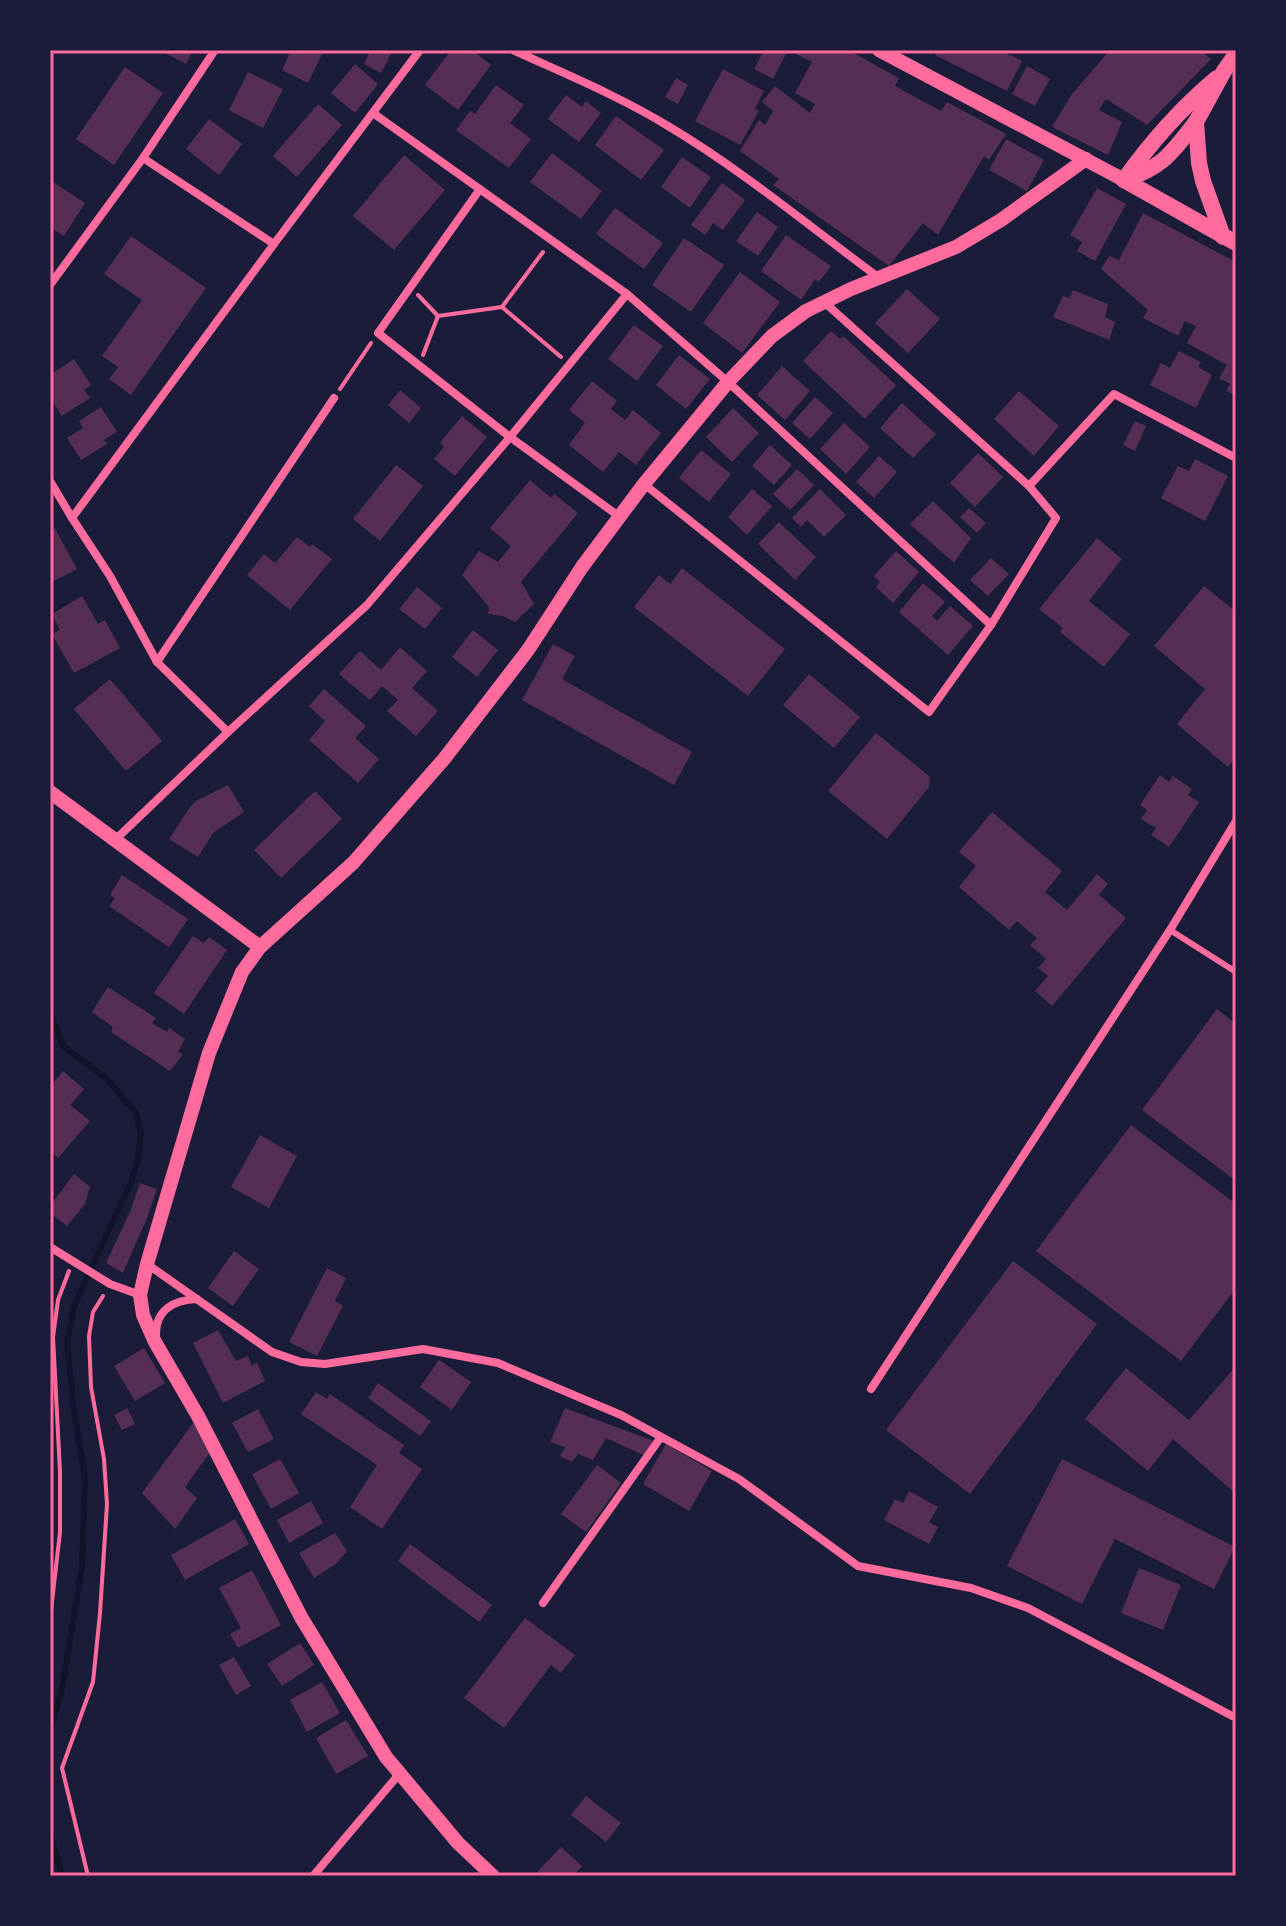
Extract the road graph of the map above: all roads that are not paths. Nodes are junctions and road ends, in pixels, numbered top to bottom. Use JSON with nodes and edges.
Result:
{"nodes":[{"id":1,"x":215,"y":50,"type":"edge"},
{"id":2,"x":420,"y":50,"type":"edge"},
{"id":3,"x":513,"y":50,"type":"edge"},
{"id":4,"x":879,"y":50,"type":"edge"},
{"id":5,"x":1236,"y":54,"type":"edge"},
{"id":6,"x":1224,"y":71,"type":"junction"},
{"id":7,"x":373,"y":113,"type":"junction"},
{"id":8,"x":1196,"y":122,"type":"junction"},
{"id":9,"x":143,"y":158,"type":"junction"},
{"id":10,"x":1086,"y":159,"type":"junction"},
{"id":11,"x":1124,"y":180,"type":"junction"},
{"id":12,"x":480,"y":189,"type":"junction"},
{"id":13,"x":1230,"y":240,"type":"edge"},
{"id":14,"x":274,"y":244,"type":"junction"},
{"id":15,"x":879,"y":278,"type":"junction"},
{"id":16,"x":50,"y":285,"type":"edge"},
{"id":17,"x":627,"y":294,"type":"junction"},
{"id":18,"x":824,"y":302,"type":"junction"},
{"id":19,"x":728,"y":382,"type":"junction"},
{"id":20,"x":334,"y":398,"type":"road end"},
{"id":21,"x":510,"y":437,"type":"junction"},
{"id":22,"x":1236,"y":458,"type":"edge"},
{"id":23,"x":50,"y":481,"type":"edge"},
{"id":24,"x":644,"y":484,"type":"junction"},
{"id":25,"x":1029,"y":486,"type":"junction"},
{"id":26,"x":620,"y":517,"type":"junction"},
{"id":27,"x":72,"y":518,"type":"junction"},
{"id":28,"x":991,"y":625,"type":"junction"},
{"id":29,"x":157,"y":662,"type":"junction"},
{"id":30,"x":228,"y":732,"type":"junction"},
{"id":31,"x":50,"y":792,"type":"edge"},
{"id":32,"x":1236,"y":821,"type":"edge"},
{"id":33,"x":115,"y":840,"type":"junction"},
{"id":34,"x":1170,"y":930,"type":"junction"},
{"id":35,"x":260,"y":947,"type":"junction"},
{"id":36,"x":1236,"y":972,"type":"edge"},
{"id":37,"x":50,"y":1247,"type":"edge"},
{"id":38,"x":147,"y":1264,"type":"junction"},
{"id":39,"x":140,"y":1295,"type":"junction"},
{"id":40,"x":197,"y":1299,"type":"junction"},
{"id":41,"x":155,"y":1342,"type":"junction"},
{"id":42,"x":871,"y":1389,"type":"dead end"},
{"id":43,"x":661,"y":1437,"type":"junction"},
{"id":44,"x":543,"y":1603,"type":"dead end"},
{"id":45,"x":1236,"y":1718,"type":"edge"},
{"id":46,"x":400,"y":1773,"type":"junction"},
{"id":47,"x":313,"y":1876,"type":"edge"},
{"id":48,"x":493,"y":1876,"type":"edge"}],
"edges":[{"from":1,"to":9,"type":"street"},
{"from":2,"to":7,"type":"street"},
{"from":3,"to":15,"type":"street"},
{"from":4,"to":10,"type":"street"},
{"from":5,"to":6,"type":"main road"},
{"from":6,"to":8,"type":"main road"},
{"from":6,"to":11,"type":"main road"},
{"from":7,"to":12,"type":"street"},
{"from":7,"to":14,"type":"street"},
{"from":8,"to":11,"type":"main road"},
{"from":8,"to":13,"type":"main road"},
{"from":9,"to":14,"type":"street"},
{"from":9,"to":16,"type":"street"},
{"from":10,"to":11,"type":"street"},
{"from":10,"to":15,"type":"street"},
{"from":11,"to":13,"type":"main road"},
{"from":12,"to":17,"type":"street"},
{"from":12,"to":21,"type":"street"},
{"from":14,"to":27,"type":"street"},
{"from":15,"to":18,"type":"street"},
{"from":17,"to":19,"type":"street"},
{"from":17,"to":21,"type":"street"},
{"from":18,"to":19,"type":"street"},
{"from":18,"to":25,"type":"street"},
{"from":19,"to":24,"type":"street"},
{"from":19,"to":28,"type":"street"},
{"from":20,"to":29,"type":"street"},
{"from":21,"to":26,"type":"street"},
{"from":21,"to":30,"type":"street"},
{"from":22,"to":25,"type":"street"},
{"from":23,"to":27,"type":"street"},
{"from":24,"to":26,"type":"street"},
{"from":24,"to":28,"type":"street"},
{"from":25,"to":28,"type":"street"},
{"from":26,"to":35,"type":"street"},
{"from":27,"to":29,"type":"street"},
{"from":29,"to":30,"type":"street"},
{"from":30,"to":33,"type":"street"},
{"from":31,"to":33,"type":"street"},
{"from":32,"to":34,"type":"street"},
{"from":33,"to":35,"type":"street"},
{"from":34,"to":36,"type":"lane"},
{"from":34,"to":42,"type":"street"},
{"from":35,"to":38,"type":"street"},
{"from":37,"to":39,"type":"street"},
{"from":38,"to":39,"type":"street"},
{"from":38,"to":40,"type":"street"},
{"from":39,"to":41,"type":"street"},
{"from":40,"to":41,"type":"street"},
{"from":40,"to":43,"type":"street"},
{"from":41,"to":46,"type":"street"},
{"from":43,"to":44,"type":"street"},
{"from":43,"to":45,"type":"street"},
{"from":46,"to":47,"type":"street"},
{"from":46,"to":48,"type":"street"}]}
